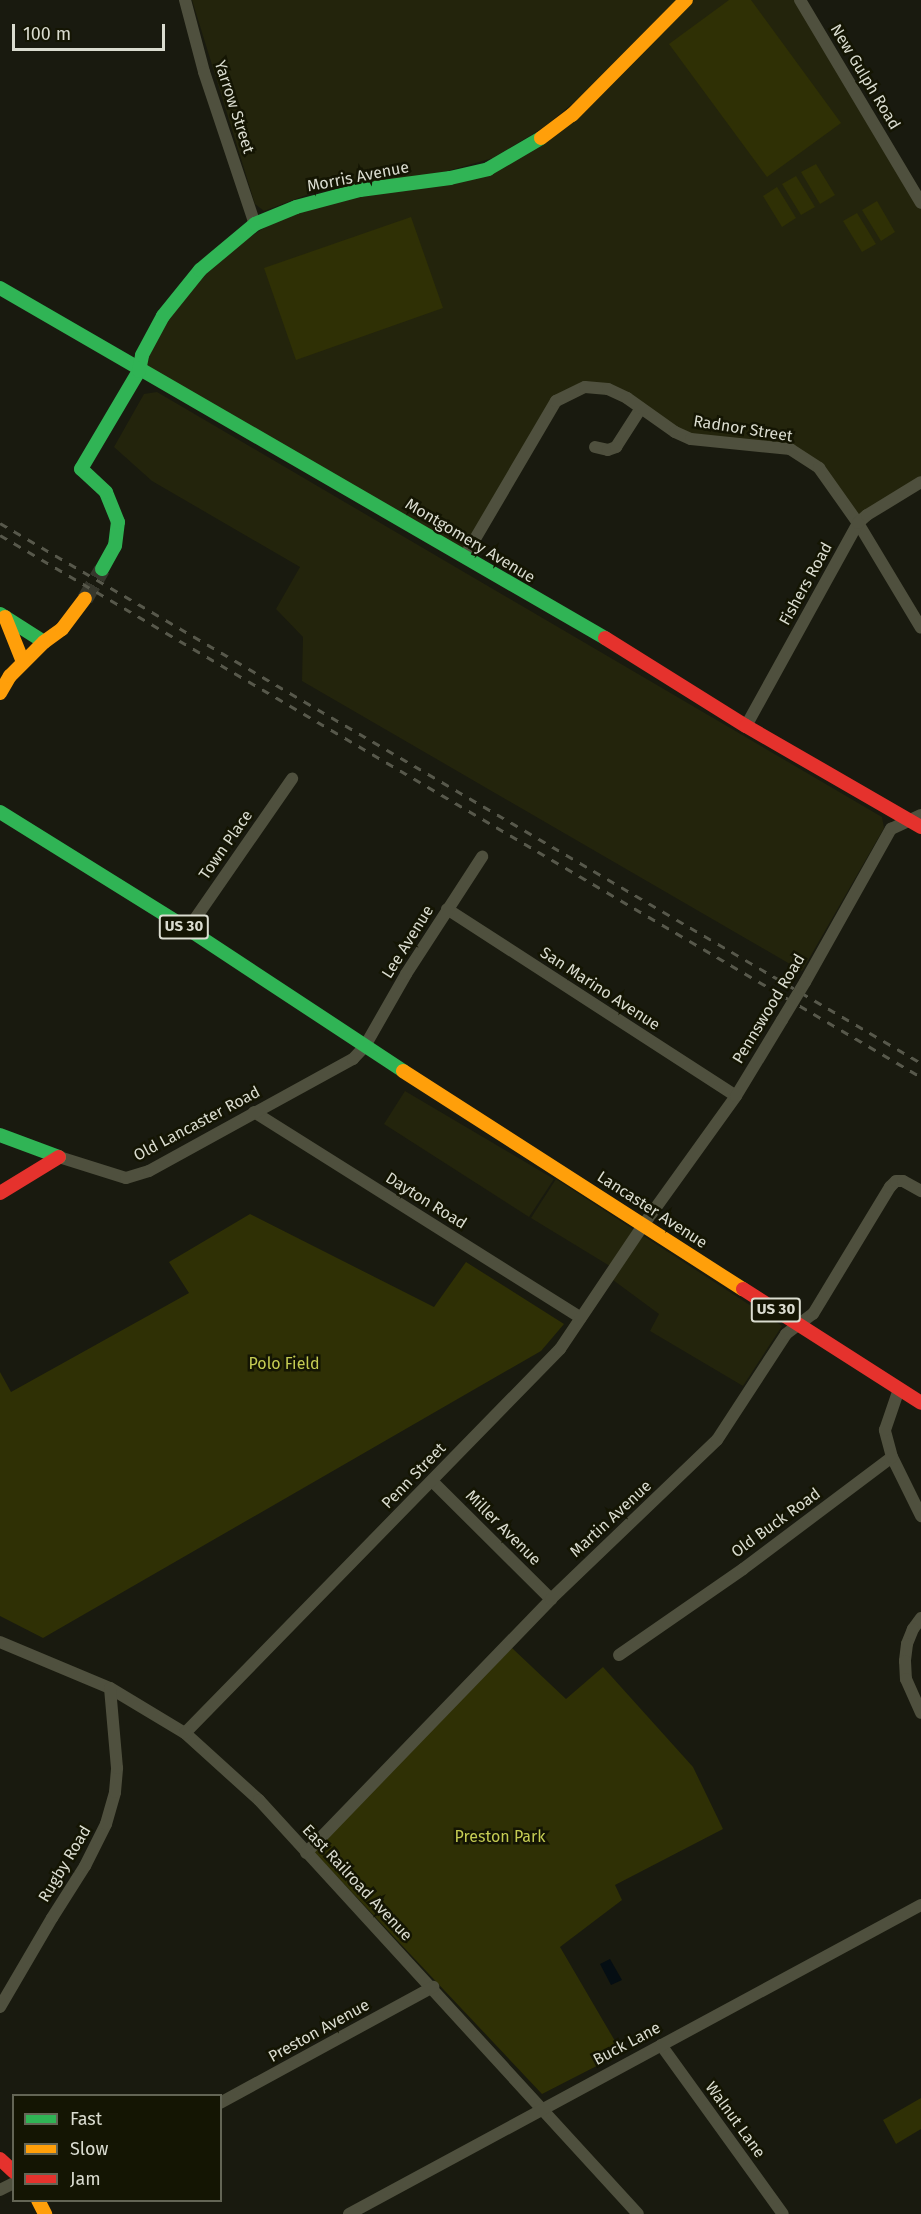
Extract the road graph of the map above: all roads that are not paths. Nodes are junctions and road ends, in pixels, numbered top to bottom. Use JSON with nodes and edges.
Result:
{"nodes":[{"id":1,"x":185,"y":0,"type":"edge"},
{"id":2,"x":686,"y":0,"type":"edge"},
{"id":3,"x":800,"y":0,"type":"edge"},
{"id":4,"x":921,"y":203,"type":"edge"},
{"id":5,"x":255,"y":224,"type":"junction"},
{"id":6,"x":0,"y":288,"type":"edge"},
{"id":7,"x":140,"y":371,"type":"junction"},
{"id":8,"x":641,"y":408,"type":"junction"},
{"id":9,"x":595,"y":447,"type":"dead end"},
{"id":10,"x":921,"y":482,"type":"edge"},
{"id":11,"x":858,"y":523,"type":"junction"},
{"id":12,"x":465,"y":556,"type":"junction"},
{"id":13,"x":102,"y":569,"type":"tunnel mouth"},
{"id":14,"x":85,"y":599,"type":"tunnel mouth"},
{"id":15,"x":3,"y":615,"type":"edge"},
{"id":16,"x":921,"y":628,"type":"edge"},
{"id":17,"x":44,"y":642,"type":"junction"},
{"id":18,"x":23,"y":662,"type":"junction"},
{"id":19,"x":0,"y":693,"type":"edge"},
{"id":20,"x":746,"y":726,"type":"junction"},
{"id":21,"x":292,"y":779,"type":"dead end"},
{"id":22,"x":0,"y":812,"type":"edge"},
{"id":23,"x":917,"y":821,"type":"edge"},
{"id":24,"x":482,"y":857,"type":"dead end"},
{"id":25,"x":447,"y":909,"type":"junction"},
{"id":26,"x":188,"y":929,"type":"junction"},
{"id":27,"x":365,"y":1046,"type":"junction"},
{"id":28,"x":736,"y":1096,"type":"junction"},
{"id":29,"x":254,"y":1112,"type":"junction"},
{"id":30,"x":0,"y":1135,"type":"edge"},
{"id":31,"x":59,"y":1157,"type":"junction"},
{"id":32,"x":921,"y":1191,"type":"edge"},
{"id":33,"x":0,"y":1193,"type":"edge"},
{"id":34,"x":644,"y":1224,"type":"junction"},
{"id":35,"x":581,"y":1318,"type":"junction"},
{"id":36,"x":797,"y":1323,"type":"junction"},
{"id":37,"x":899,"y":1389,"type":"junction"},
{"id":38,"x":921,"y":1402,"type":"edge"},
{"id":39,"x":892,"y":1457,"type":"junction"},
{"id":40,"x":432,"y":1481,"type":"junction"},
{"id":41,"x":921,"y":1516,"type":"edge"},
{"id":42,"x":551,"y":1599,"type":"junction"},
{"id":43,"x":921,"y":1618,"type":"edge"},
{"id":44,"x":0,"y":1642,"type":"edge"},
{"id":45,"x":620,"y":1655,"type":"dead end"},
{"id":46,"x":110,"y":1688,"type":"junction"},
{"id":47,"x":921,"y":1713,"type":"edge"},
{"id":48,"x":185,"y":1733,"type":"junction"},
{"id":49,"x":306,"y":1853,"type":"junction"},
{"id":50,"x":921,"y":1905,"type":"edge"},
{"id":51,"x":433,"y":1987,"type":"junction"},
{"id":52,"x":0,"y":2007,"type":"edge"},
{"id":53,"x":661,"y":2045,"type":"junction"},
{"id":54,"x":222,"y":2102,"type":"edge"},
{"id":55,"x":542,"y":2108,"type":"junction"},
{"id":56,"x":0,"y":2159,"type":"edge"},
{"id":57,"x":12,"y":2170,"type":"edge"},
{"id":58,"x":349,"y":2214,"type":"edge"},
{"id":59,"x":638,"y":2214,"type":"edge"},
{"id":60,"x":783,"y":2214,"type":"edge"}],
"edges":[{"from":1,"to":5,"type":"street","name":"Yarrow Street"},
{"from":2,"to":5,"type":"main road","name":"Morris Avenue"},
{"from":3,"to":4,"type":"street","name":"New Gulph Road"},
{"from":5,"to":7,"type":"main road","name":"Morris Avenue"},
{"from":6,"to":7,"type":"main road","name":"Montgomery Avenue"},
{"from":7,"to":12,"type":"main road","name":"Montgomery Avenue"},
{"from":7,"to":13,"type":"main road","name":"Morris Avenue"},
{"from":8,"to":9,"type":"street"},
{"from":8,"to":11,"type":"street","name":"Radnor Street"},
{"from":8,"to":12,"type":"street","name":"Radnor Street"},
{"from":10,"to":11,"type":"street","name":"Fishers Road"},
{"from":11,"to":16,"type":"street","name":"Radnor Street"},
{"from":11,"to":20,"type":"street","name":"Fishers Road"},
{"from":12,"to":20,"type":"main road","name":"Montgomery Avenue"},
{"from":14,"to":17,"type":"main road"},
{"from":15,"to":17,"type":"main road"},
{"from":15,"to":18,"type":"main road"},
{"from":17,"to":18,"type":"main road"},
{"from":18,"to":19,"type":"main road"},
{"from":20,"to":23,"type":"main road","name":"Montgomery Avenue"},
{"from":21,"to":26,"type":"street","name":"Town Place"},
{"from":22,"to":26,"type":"main road","number":"US 30"},
{"from":23,"to":28,"type":"street","name":"Pennswood Road","bridge":true},
{"from":24,"to":25,"type":"street","name":"Lee Avenue"},
{"from":25,"to":27,"type":"street","name":"Lee Avenue"},
{"from":25,"to":28,"type":"street","name":"San Marino Avenue"},
{"from":26,"to":27,"type":"main road","number":"US 30"},
{"from":27,"to":29,"type":"street","name":"Old Lancaster Road"},
{"from":27,"to":34,"type":"main road","name":"Lancaster Avenue","number":"US 30"},
{"from":28,"to":34,"type":"street","name":"Pennswood Road"},
{"from":29,"to":31,"type":"street","name":"Old Lancaster Road"},
{"from":29,"to":35,"type":"street","name":"Dayton Road"},
{"from":30,"to":31,"type":"main road","name":"Old Lancaster Road"},
{"from":31,"to":33,"type":"main road"},
{"from":32,"to":36,"type":"street","name":"Martin Avenue"},
{"from":34,"to":35,"type":"street","name":"Penn Street"},
{"from":34,"to":36,"type":"main road","name":"Lancaster Avenue","number":"US 30"},
{"from":35,"to":40,"type":"street","name":"Penn Street"},
{"from":36,"to":37,"type":"main road","name":"Lancaster Avenue","number":"US 30"},
{"from":36,"to":42,"type":"street","name":"Martin Avenue"},
{"from":37,"to":38,"type":"main road","name":"Lancaster Avenue","number":"US 30"},
{"from":37,"to":39,"type":"street"},
{"from":39,"to":41,"type":"street"},
{"from":39,"to":45,"type":"street","name":"Old Buck Road"},
{"from":40,"to":42,"type":"street","name":"Miller Avenue"},
{"from":40,"to":48,"type":"street","name":"Penn Street"},
{"from":42,"to":49,"type":"street","name":"Martin Avenue"},
{"from":43,"to":47,"type":"street"},
{"from":44,"to":46,"type":"street","name":"East Railroad Avenue"},
{"from":46,"to":48,"type":"street","name":"East Railroad Avenue"},
{"from":46,"to":52,"type":"street","name":"Rugby Road"},
{"from":48,"to":49,"type":"street","name":"East Railroad Avenue"},
{"from":49,"to":51,"type":"street","name":"East Railroad Avenue"},
{"from":50,"to":53,"type":"street","name":"Buck Lane"},
{"from":51,"to":54,"type":"street","name":"Preston Avenue"},
{"from":51,"to":55,"type":"street","name":"East Railroad Avenue"},
{"from":53,"to":55,"type":"street","name":"Buck Lane"},
{"from":53,"to":60,"type":"street","name":"Walnut Lane"},
{"from":55,"to":58,"type":"street","name":"Buck Lane"},
{"from":55,"to":59,"type":"street","name":"East Railroad Avenue"},
{"from":56,"to":57,"type":"main road"}]}
